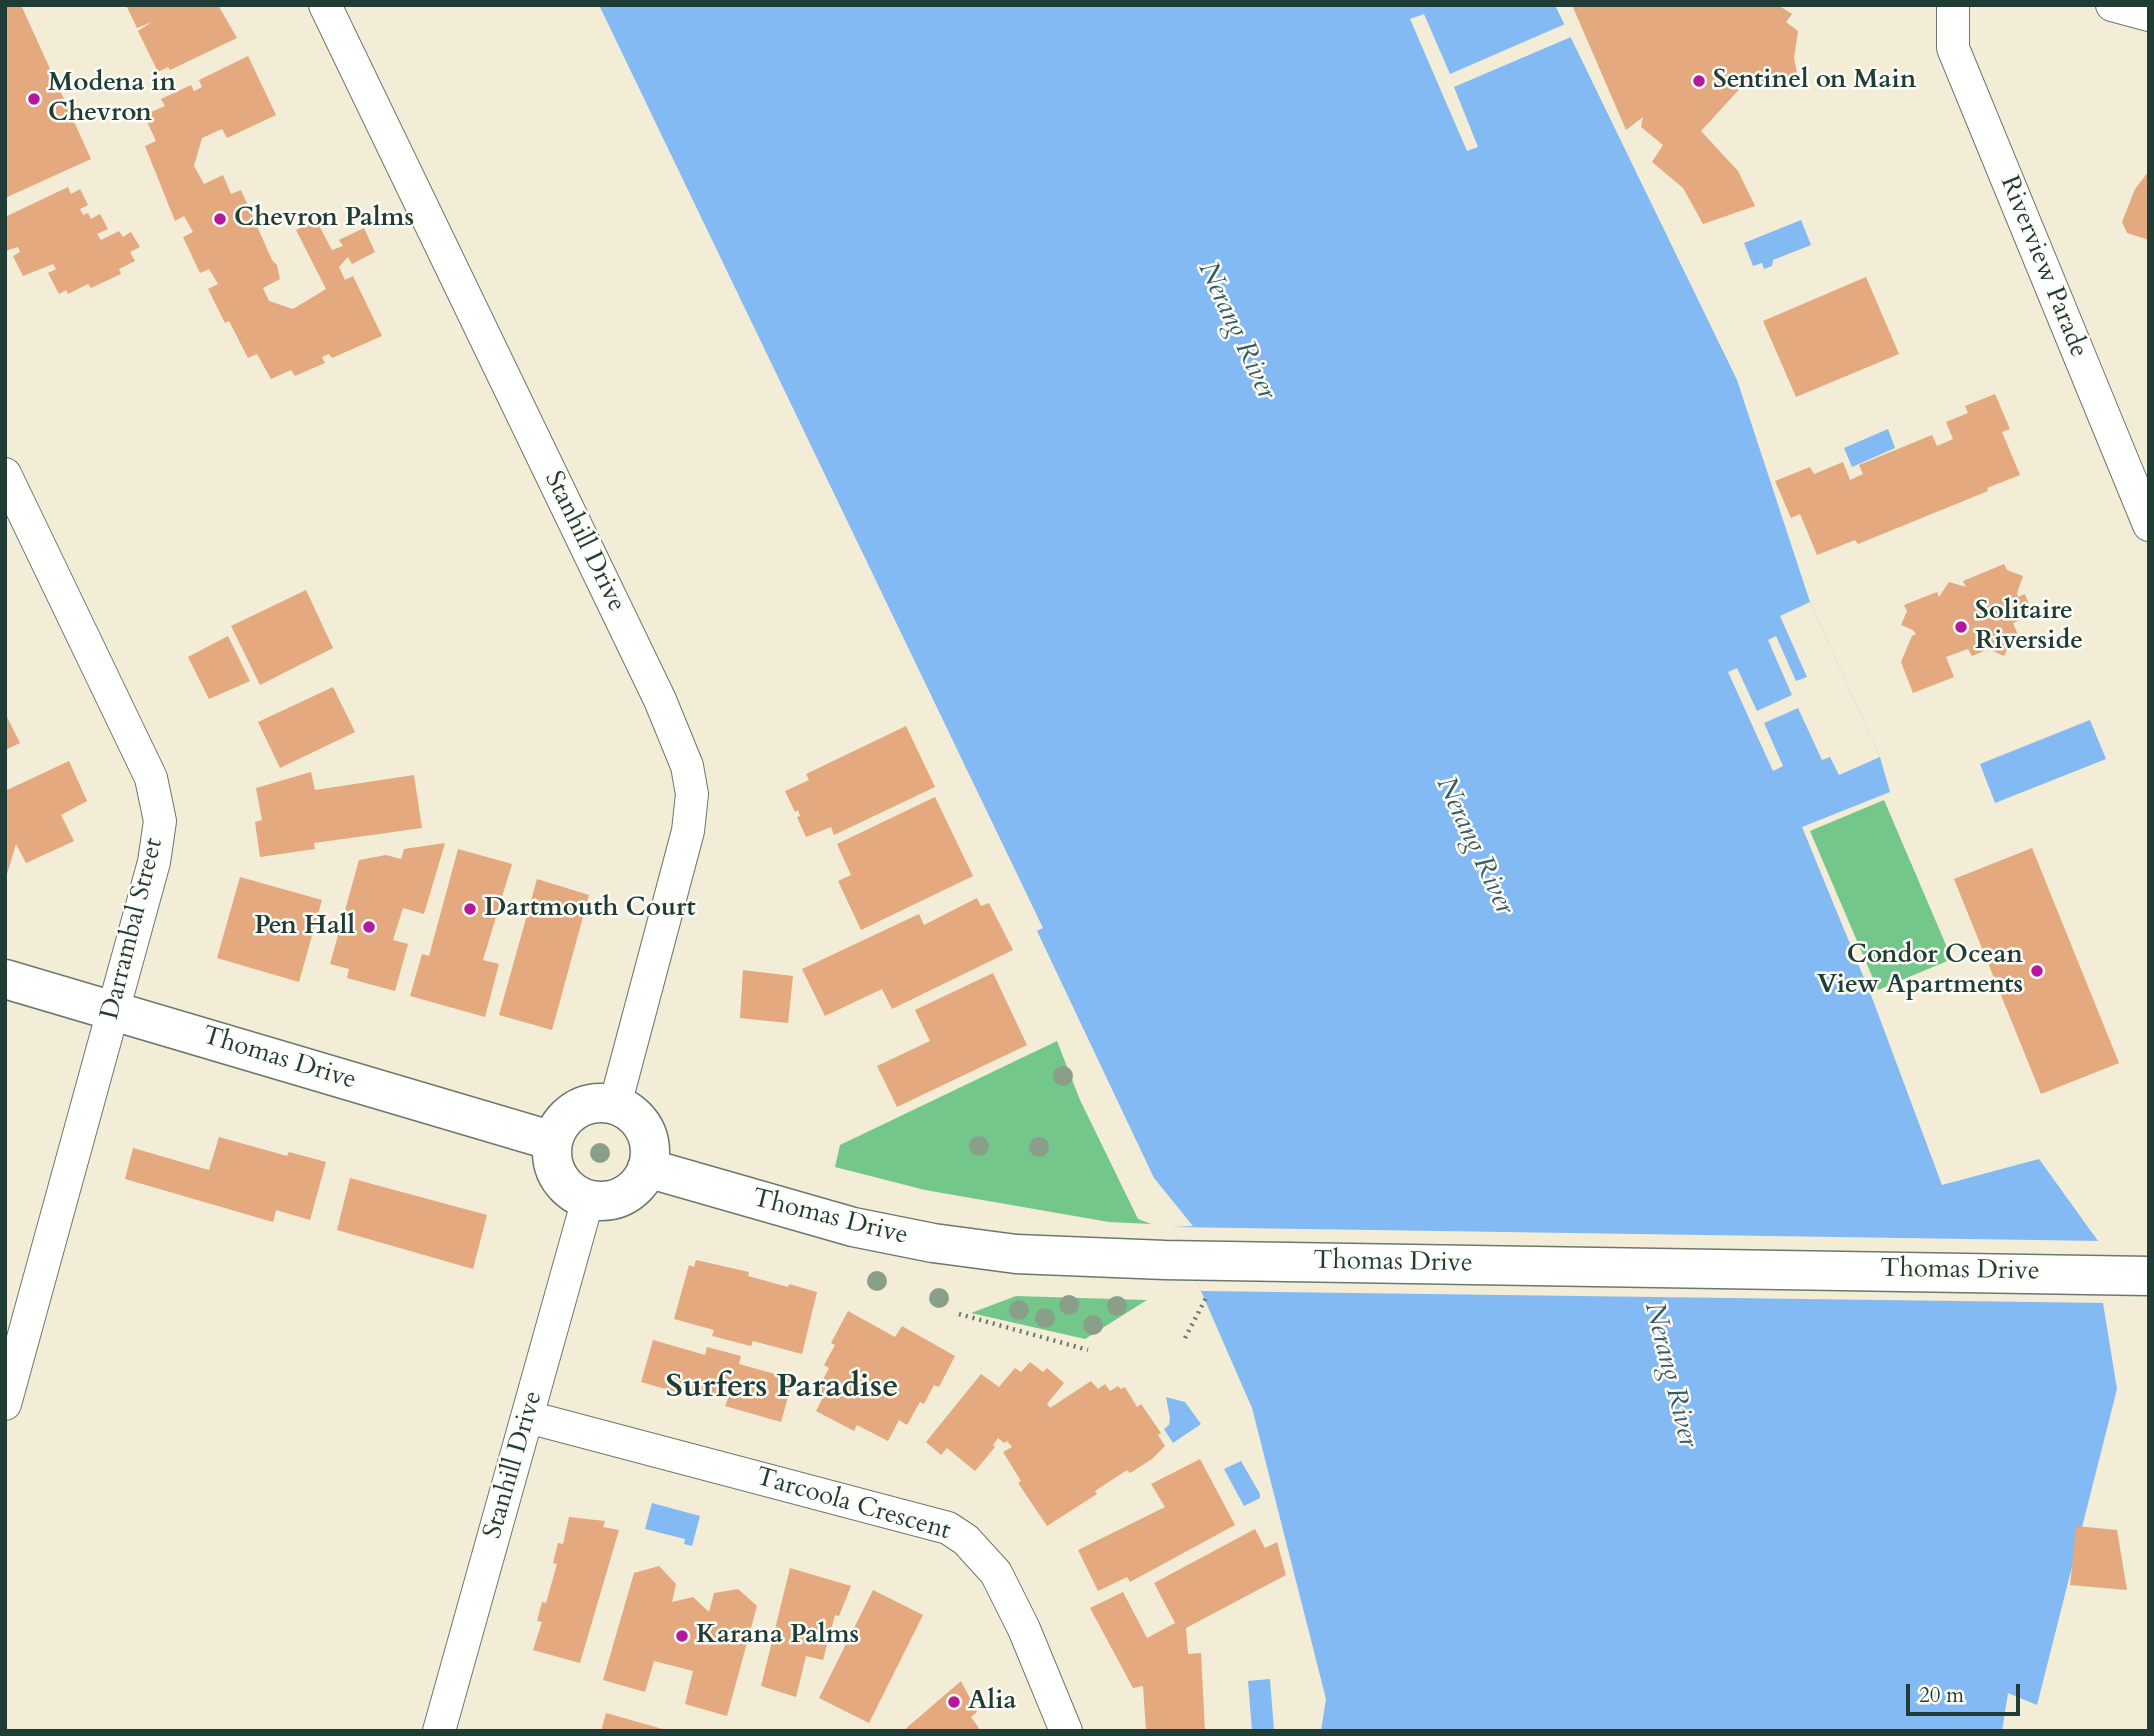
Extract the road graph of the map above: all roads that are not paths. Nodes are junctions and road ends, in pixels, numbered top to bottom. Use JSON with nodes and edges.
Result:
{"nodes":[{"id":1,"x":325,"y":5,"type":"edge"},
{"id":2,"x":1953,"y":5,"type":"edge"},
{"id":3,"x":2112,"y":5,"type":"edge"},
{"id":4,"x":2149,"y":15,"type":"edge"},
{"id":5,"x":5,"y":474,"type":"edge"},
{"id":6,"x":2149,"y":525,"type":"edge"},
{"id":7,"x":5,"y":979,"type":"edge"},
{"id":8,"x":114,"y":1009,"type":"junction"},
{"id":9,"x":615,"y":1105,"type":"junction"},
{"id":10,"x":553,"y":1141,"type":"junction"},
{"id":11,"x":647,"y":1168,"type":"junction"},
{"id":12,"x":588,"y":1199,"type":"junction"},
{"id":13,"x":2149,"y":1276,"type":"edge"},
{"id":14,"x":5,"y":1404,"type":"edge"},
{"id":15,"x":528,"y":1417,"type":"junction"},
{"id":16,"x":439,"y":1731,"type":"edge"},
{"id":17,"x":1066,"y":1731,"type":"edge"}],
"edges":[{"from":1,"to":9,"type":"street","name":"Stanhill Drive"},
{"from":2,"to":6,"type":"street","name":"Riverview Parade"},
{"from":3,"to":4,"type":"street"},
{"from":5,"to":8,"type":"street","name":"Darrambal Street"},
{"from":7,"to":8,"type":"main road","name":"Thomas Drive"},
{"from":8,"to":10,"type":"main road","name":"Thomas Drive"},
{"from":8,"to":14,"type":"street","name":"Darrambal Street"},
{"from":9,"to":10,"type":"main road"},
{"from":9,"to":11,"type":"main road"},
{"from":10,"to":12,"type":"main road"},
{"from":11,"to":12,"type":"main road"},
{"from":11,"to":13,"type":"main road","name":"Thomas Drive"},
{"from":12,"to":15,"type":"street","name":"Stanhill Drive"},
{"from":15,"to":16,"type":"street","name":"Stanhill Drive"},
{"from":15,"to":17,"type":"street","name":"Tarcoola Crescent"}]}
